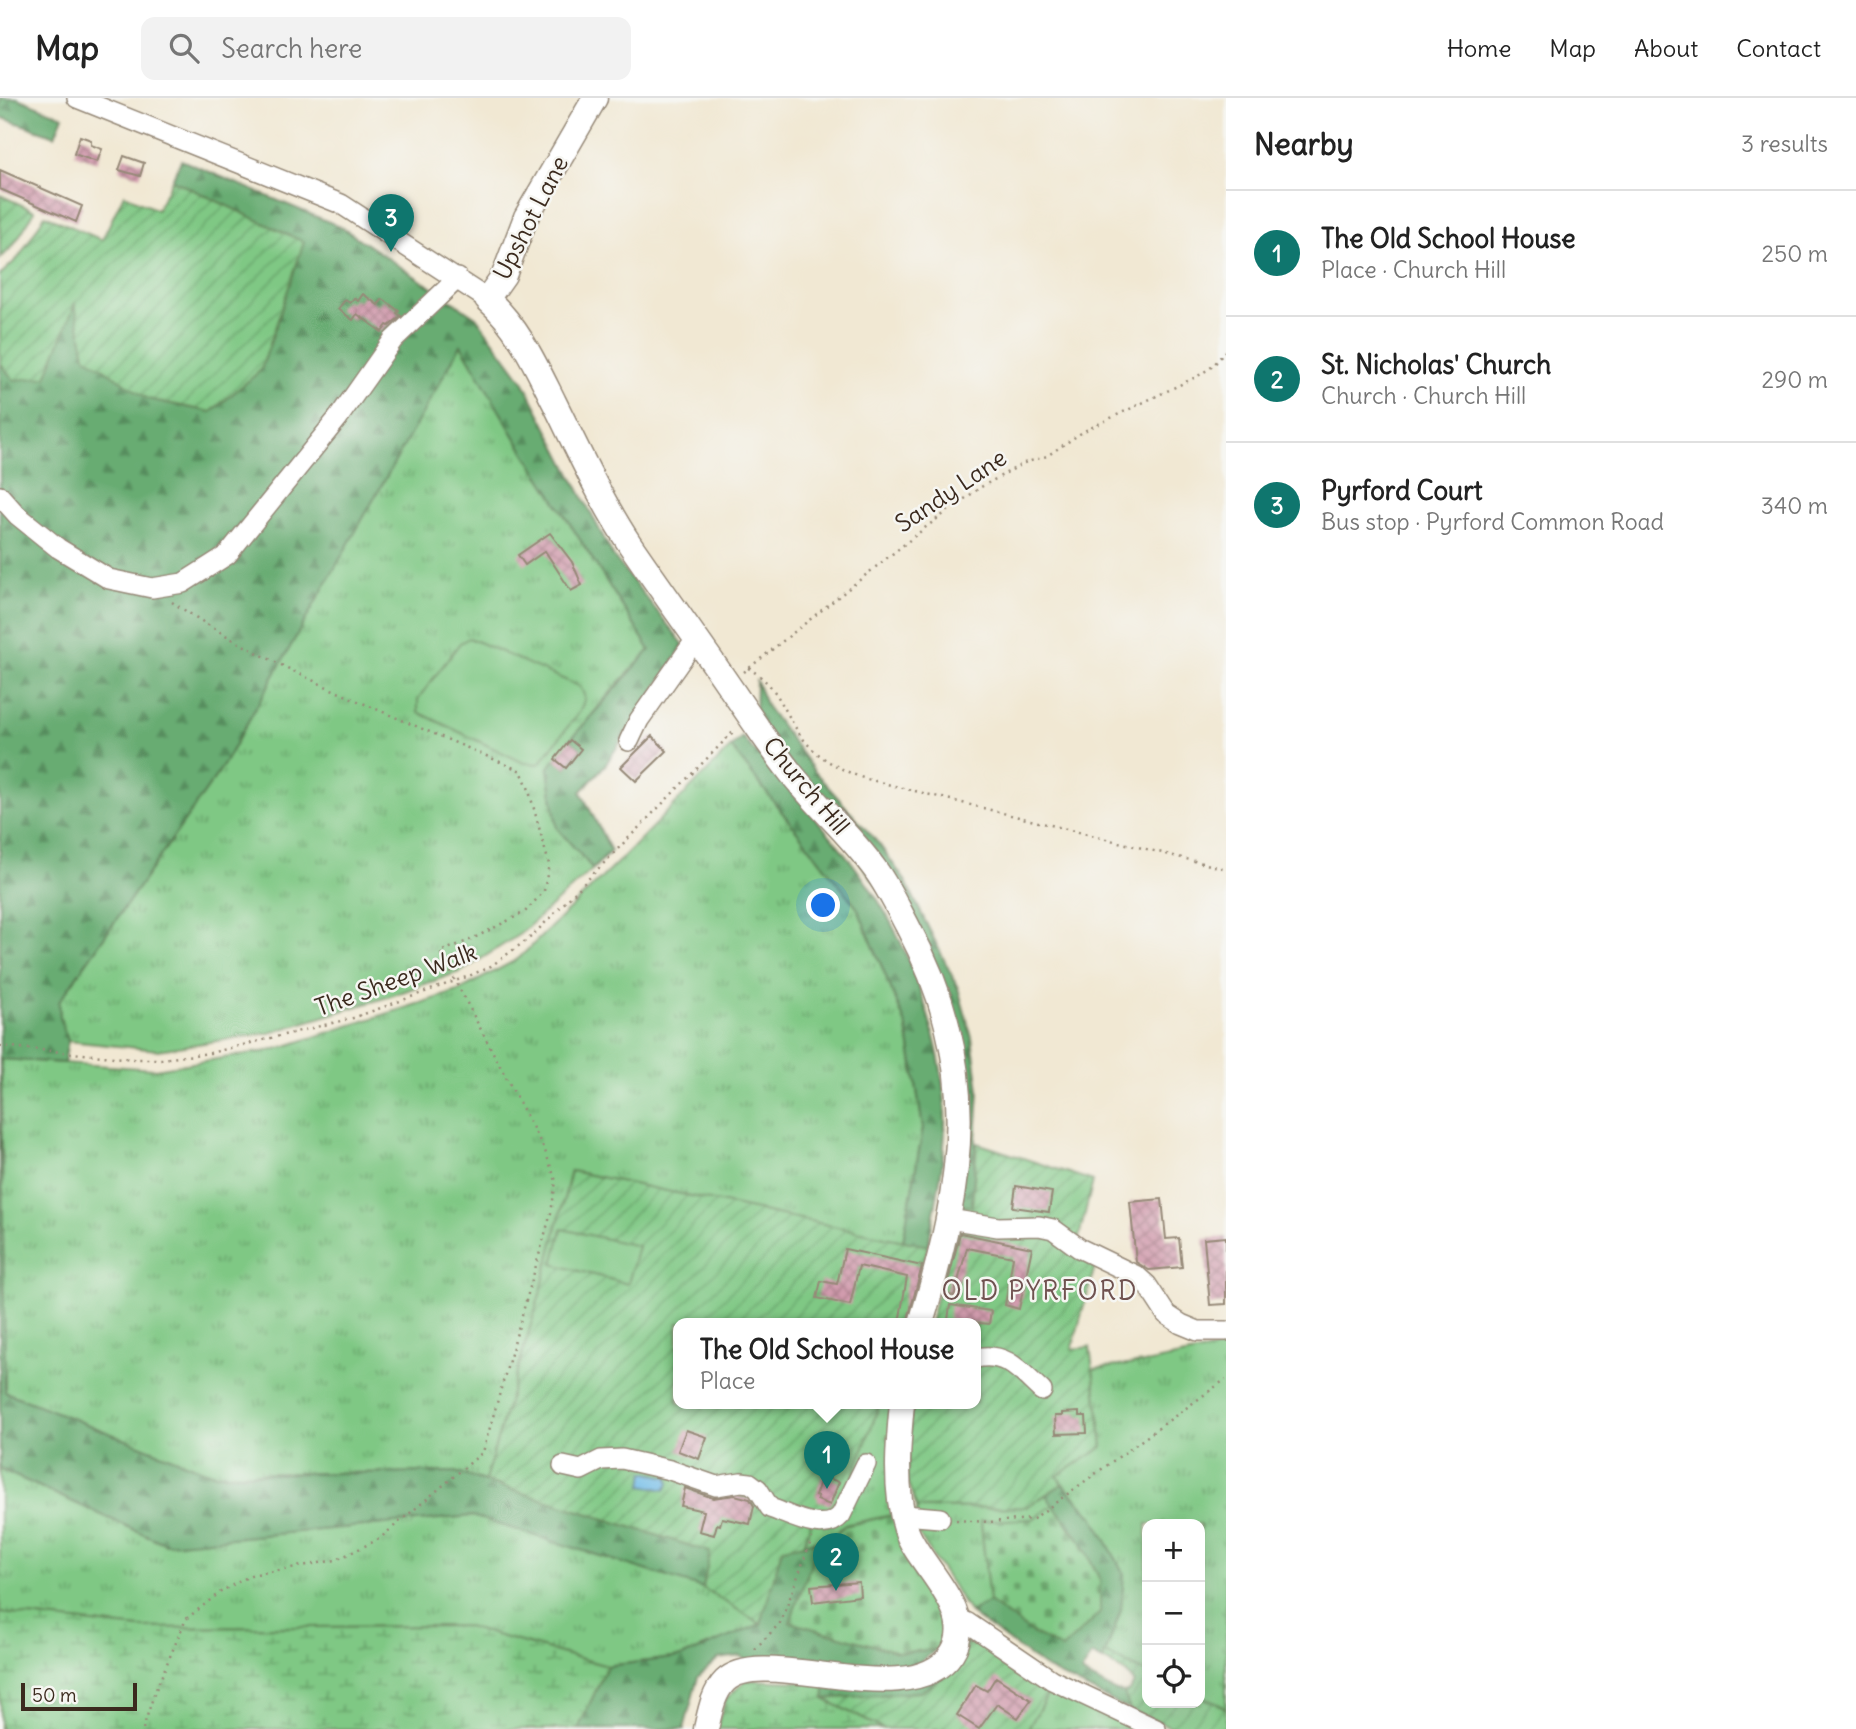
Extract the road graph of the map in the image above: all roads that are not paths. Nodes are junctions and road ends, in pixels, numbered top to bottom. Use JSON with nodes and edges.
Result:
{"nodes":[{"id":1,"x":77,"y":98,"type":"edge"},
{"id":2,"x":595,"y":98,"type":"edge"},
{"id":3,"x":458,"y":278,"type":"junction"},
{"id":4,"x":487,"y":299,"type":"junction"},
{"id":5,"x":0,"y":496,"type":"edge"},
{"id":6,"x":696,"y":639,"type":"junction"},
{"id":7,"x":629,"y":741,"type":"dead end"},
{"id":8,"x":949,"y":1219,"type":"junction"},
{"id":9,"x":922,"y":1318,"type":"edge"},
{"id":10,"x":1226,"y":1331,"type":"edge"},
{"id":11,"x":981,"y":1358,"type":"edge"},
{"id":12,"x":1042,"y":1391,"type":"dead end"},
{"id":13,"x":902,"y":1409,"type":"edge"},
{"id":14,"x":866,"y":1465,"type":"dead end"},
{"id":15,"x":563,"y":1466,"type":"dead end"},
{"id":16,"x":904,"y":1516,"type":"junction"},
{"id":17,"x":940,"y":1518,"type":"road end"},
{"id":18,"x":956,"y":1617,"type":"junction"},
{"id":19,"x":706,"y":1729,"type":"edge"},
{"id":20,"x":1156,"y":1729,"type":"edge"}],
"edges":[{"from":1,"to":3,"type":"street"},
{"from":2,"to":4,"type":"main road","name":"Upshot Lane"},
{"from":3,"to":4,"type":"street"},
{"from":3,"to":5,"type":"street"},
{"from":4,"to":6,"type":"main road","name":"Church Hill"},
{"from":6,"to":7,"type":"street"},
{"from":6,"to":8,"type":"main road","name":"Church Hill"},
{"from":8,"to":9,"type":"main road","name":"Church Hill"},
{"from":8,"to":10,"type":"street"},
{"from":11,"to":12,"type":"street"},
{"from":13,"to":16,"type":"main road"},
{"from":14,"to":15,"type":"street"},
{"from":16,"to":17,"type":"street"},
{"from":16,"to":18,"type":"main road"},
{"from":18,"to":19,"type":"main road"},
{"from":18,"to":20,"type":"street"}]}
